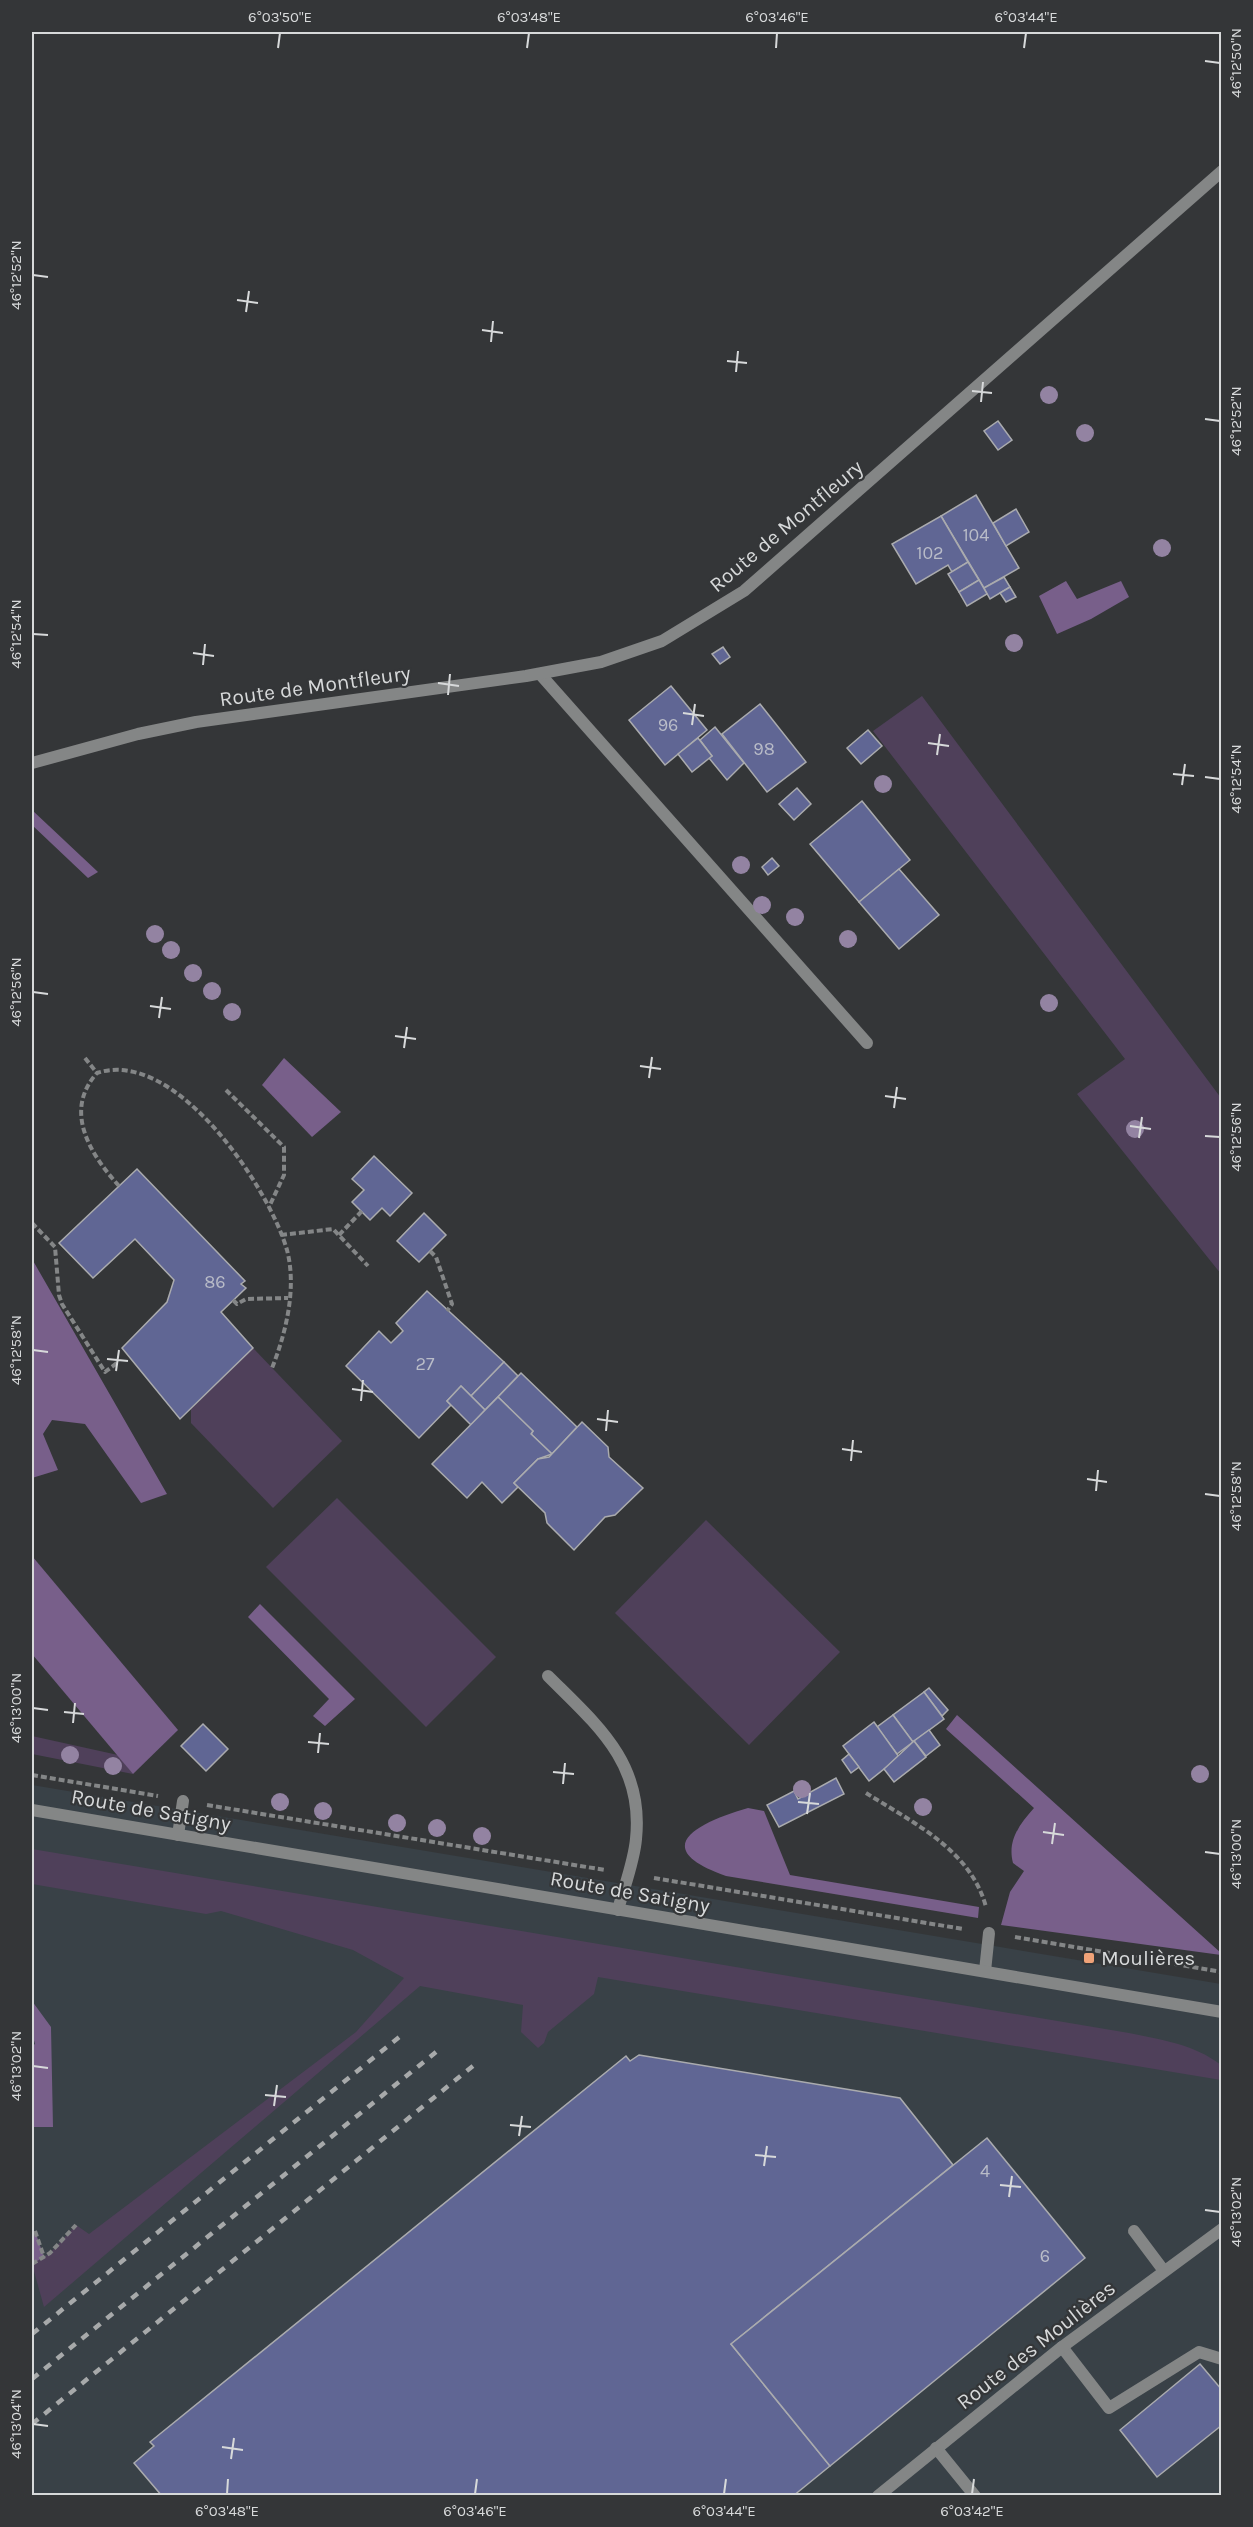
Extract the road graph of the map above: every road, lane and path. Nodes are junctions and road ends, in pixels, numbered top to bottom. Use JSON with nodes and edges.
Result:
{"nodes":[{"id":1,"x":1221,"y":171,"type":"edge"},
{"id":2,"x":540,"y":674,"type":"junction"},
{"id":3,"x":32,"y":763,"type":"edge"},
{"id":4,"x":867,"y":1043,"type":"dead end"},
{"id":5,"x":85,"y":1058,"type":"dead end"},
{"id":6,"x":97,"y":1073,"type":"junction"},
{"id":7,"x":226,"y":1090,"type":"dead end"},
{"id":8,"x":119,"y":1186,"type":"dead end"},
{"id":9,"x":269,"y":1207,"type":"junction"},
{"id":10,"x":362,"y":1211,"type":"dead end"},
{"id":11,"x":32,"y":1223,"type":"edge"},
{"id":12,"x":281,"y":1235,"type":"junction"},
{"id":13,"x":339,"y":1235,"type":"junction"},
{"id":14,"x":430,"y":1251,"type":"dead end"},
{"id":15,"x":368,"y":1266,"type":"dead end"},
{"id":16,"x":288,"y":1298,"type":"junction"},
{"id":17,"x":233,"y":1300,"type":"dead end"},
{"id":18,"x":447,"y":1311,"type":"dead end"},
{"id":19,"x":117,"y":1363,"type":"dead end"},
{"id":20,"x":273,"y":1368,"type":"dead end"},
{"id":21,"x":548,"y":1676,"type":"dead end"},
{"id":22,"x":866,"y":1793,"type":"dead end"},
{"id":23,"x":183,"y":1801,"type":"dead end"},
{"id":24,"x":32,"y":1810,"type":"edge"},
{"id":25,"x":178,"y":1835,"type":"junction"},
{"id":26,"x":984,"y":1900,"type":"dead end"},
{"id":27,"x":618,"y":1910,"type":"junction"},
{"id":28,"x":989,"y":1933,"type":"dead end"},
{"id":29,"x":985,"y":1971,"type":"junction"},
{"id":30,"x":1221,"y":2012,"type":"edge"},
{"id":31,"x":76,"y":2225,"type":"dead end"},
{"id":32,"x":1221,"y":2229,"type":"edge"},
{"id":33,"x":34,"y":2230,"type":"dead end"},
{"id":34,"x":1134,"y":2232,"type":"dead end"},
{"id":35,"x":44,"y":2258,"type":"junction"},
{"id":36,"x":32,"y":2264,"type":"edge"},
{"id":37,"x":1164,"y":2271,"type":"junction"},
{"id":38,"x":1062,"y":2347,"type":"junction"},
{"id":39,"x":1221,"y":2358,"type":"edge"},
{"id":40,"x":936,"y":2448,"type":"junction"},
{"id":41,"x":968,"y":2492,"type":"edge"},
{"id":42,"x":878,"y":2496,"type":"edge"}],
"edges":[{"from":1,"to":2,"type":"street","name":"Route de Montfleury"},
{"from":2,"to":3,"type":"street","name":"Route de Montfleury"},
{"from":2,"to":4,"type":"street"},
{"from":5,"to":6,"type":"path"},
{"from":6,"to":8,"type":"path"},
{"from":6,"to":9,"type":"path"},
{"from":7,"to":9,"type":"path"},
{"from":9,"to":12,"type":"path"},
{"from":10,"to":13,"type":"path"},
{"from":11,"to":19,"type":"path"},
{"from":12,"to":13,"type":"path"},
{"from":12,"to":16,"type":"path"},
{"from":13,"to":15,"type":"path"},
{"from":14,"to":18,"type":"path"},
{"from":16,"to":17,"type":"path"},
{"from":16,"to":20,"type":"path"},
{"from":21,"to":27,"type":"street"},
{"from":22,"to":26,"type":"path"},
{"from":23,"to":25,"type":"street"},
{"from":24,"to":25,"type":"street","name":"Route de Satigny"},
{"from":25,"to":27,"type":"street","name":"Route de Satigny"},
{"from":27,"to":29,"type":"street","name":"Route de Satigny"},
{"from":28,"to":29,"type":"street"},
{"from":29,"to":30,"type":"street","name":"Route de Satigny"},
{"from":31,"to":35,"type":"path"},
{"from":32,"to":37,"type":"street","name":"Route des Moulières"},
{"from":33,"to":35,"type":"path"},
{"from":34,"to":37,"type":"street"},
{"from":35,"to":36,"type":"path"},
{"from":37,"to":38,"type":"street","name":"Route des Moulières"},
{"from":38,"to":39,"type":"street"},
{"from":38,"to":40,"type":"street","name":"Route des Moulières"},
{"from":40,"to":41,"type":"street"},
{"from":40,"to":42,"type":"street","name":"Route des Moulières"}]}
